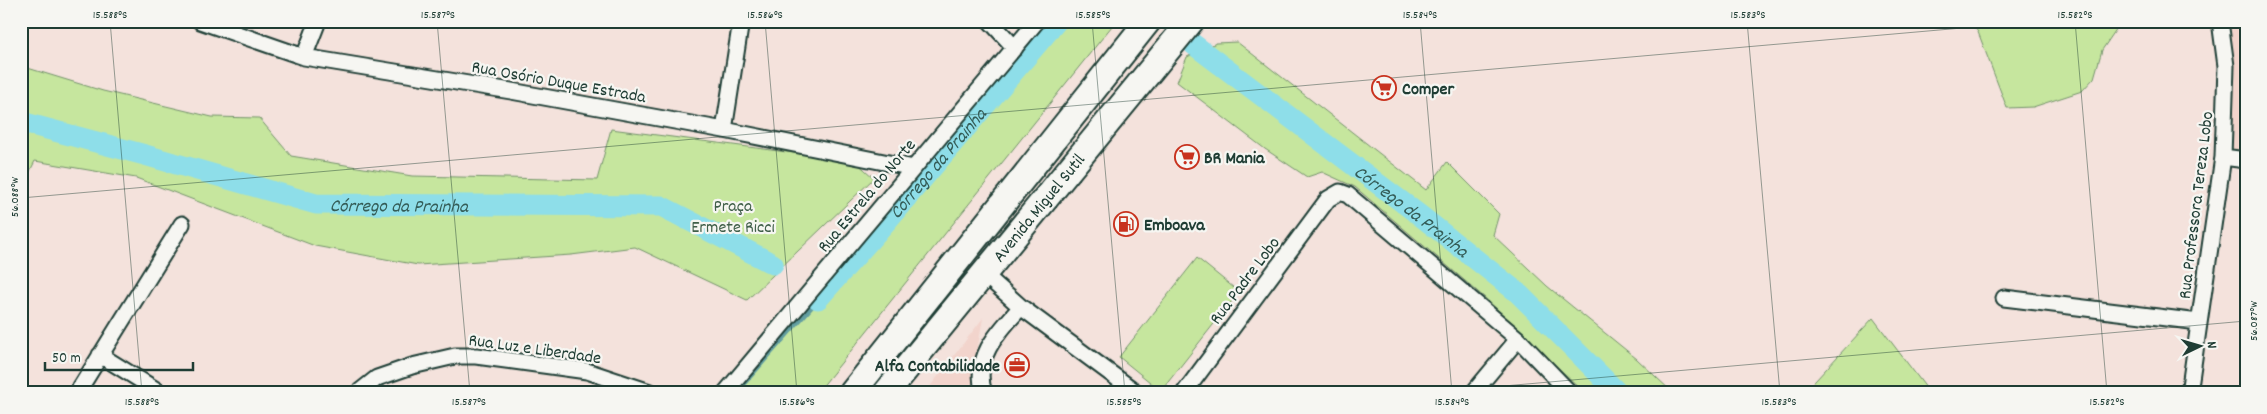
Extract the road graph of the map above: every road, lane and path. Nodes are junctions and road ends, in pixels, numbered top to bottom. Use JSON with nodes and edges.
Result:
{"nodes":[{"id":1,"x":200,"y":21,"type":"edge"},
{"id":2,"x":318,"y":21,"type":"edge"},
{"id":3,"x":741,"y":21,"type":"edge"},
{"id":4,"x":990,"y":21,"type":"edge"},
{"id":5,"x":1037,"y":21,"type":"edge"},
{"id":6,"x":1148,"y":21,"type":"edge"},
{"id":7,"x":1191,"y":21,"type":"edge"},
{"id":8,"x":2220,"y":21,"type":"edge"},
{"id":9,"x":1015,"y":48,"type":"junction"},
{"id":10,"x":304,"y":57,"type":"junction"},
{"id":11,"x":724,"y":130,"type":"junction"},
{"id":12,"x":2223,"y":157,"type":"junction"},
{"id":13,"x":2246,"y":160,"type":"edge"},
{"id":14,"x":914,"y":168,"type":"junction"},
{"id":15,"x":182,"y":224,"type":"dead end"},
{"id":16,"x":984,"y":274,"type":"junction"},
{"id":17,"x":2004,"y":298,"type":"dead end"},
{"id":18,"x":1021,"y":307,"type":"junction"},
{"id":19,"x":2199,"y":322,"type":"junction"},
{"id":20,"x":1518,"y":339,"type":"junction"},
{"id":21,"x":100,"y":355,"type":"junction"},
{"id":22,"x":77,"y":393,"type":"edge"},
{"id":23,"x":160,"y":393,"type":"edge"},
{"id":24,"x":358,"y":393,"type":"edge"},
{"id":25,"x":653,"y":393,"type":"edge"},
{"id":26,"x":725,"y":393,"type":"edge"},
{"id":27,"x":852,"y":393,"type":"edge"},
{"id":28,"x":886,"y":393,"type":"edge"},
{"id":29,"x":984,"y":393,"type":"edge"},
{"id":30,"x":1137,"y":393,"type":"edge"},
{"id":31,"x":1184,"y":393,"type":"edge"},
{"id":32,"x":1473,"y":393,"type":"edge"},
{"id":33,"x":1570,"y":393,"type":"edge"},
{"id":34,"x":2189,"y":393,"type":"edge"}],
"edges":[{"from":1,"to":10,"type":"street","name":"Rua Osório Duque Estrada"},
{"from":2,"to":10,"type":"street"},
{"from":3,"to":11,"type":"street"},
{"from":4,"to":9,"type":"street"},
{"from":5,"to":9,"type":"street","name":"Rua Estrela do Norte"},
{"from":6,"to":27,"type":"highway","name":"Avenida Miguel Sutil"},
{"from":7,"to":16,"type":"highway","name":"Avenida Miguel Sutil"},
{"from":8,"to":12,"type":"street","name":"Rua Professora Tereza Lobo"},
{"from":9,"to":14,"type":"street","name":"Rua Estrela do Norte"},
{"from":10,"to":11,"type":"street","name":"Rua Osório Duque Estrada"},
{"from":11,"to":14,"type":"street","name":"Rua Osório Duque Estrada"},
{"from":12,"to":13,"type":"street"},
{"from":12,"to":19,"type":"street","name":"Rua Professora Tereza Lobo"},
{"from":14,"to":26,"type":"street","name":"Rua Estrela do Norte"},
{"from":15,"to":21,"type":"street"},
{"from":16,"to":18,"type":"street"},
{"from":16,"to":28,"type":"highway","name":"Avenida Miguel Sutil"},
{"from":17,"to":19,"type":"street"},
{"from":18,"to":29,"type":"street"},
{"from":18,"to":30,"type":"street"},
{"from":19,"to":34,"type":"street","name":"Rua Professora Tereza Lobo"},
{"from":20,"to":31,"type":"street","name":"Rua Padre Lobo"},
{"from":20,"to":32,"type":"street"},
{"from":20,"to":33,"type":"street"},
{"from":21,"to":22,"type":"street"},
{"from":21,"to":23,"type":"street"},
{"from":24,"to":25,"type":"street","name":"Rua Luz e Liberdade"}]}
